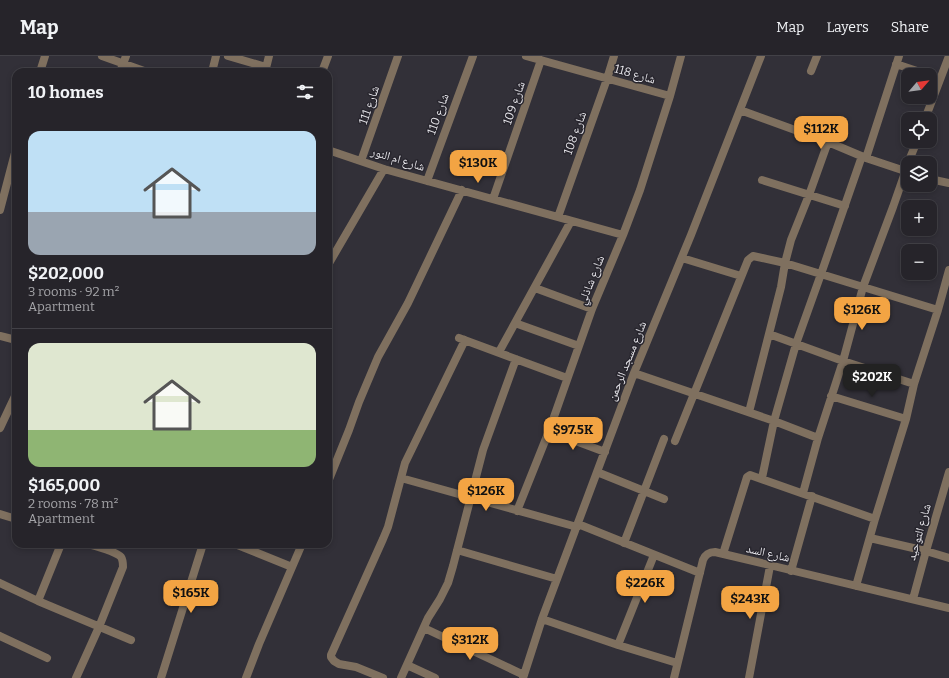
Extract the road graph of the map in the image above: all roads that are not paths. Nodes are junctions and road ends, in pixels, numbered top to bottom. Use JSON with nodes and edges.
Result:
{"nodes":[{"id":1,"x":45,"y":56,"type":"edge"},
{"id":2,"x":102,"y":56,"type":"edge"},
{"id":3,"x":216,"y":56,"type":"edge"},
{"id":4,"x":228,"y":56,"type":"edge"},
{"id":5,"x":269,"y":56,"type":"edge"},
{"id":6,"x":328,"y":56,"type":"edge"},
{"id":7,"x":398,"y":56,"type":"edge"},
{"id":8,"x":473,"y":56,"type":"edge"},
{"id":9,"x":529,"y":56,"type":"edge"},
{"id":10,"x":614,"y":56,"type":"edge"},
{"id":11,"x":681,"y":56,"type":"edge"},
{"id":12,"x":761,"y":56,"type":"edge"},
{"id":13,"x":817,"y":56,"type":"edge"},
{"id":14,"x":899,"y":56,"type":"edge"},
{"id":15,"x":949,"y":56,"type":"edge"},
{"id":16,"x":125,"y":60,"type":"edge"},
{"id":17,"x":541,"y":60,"type":"junction"},
{"id":18,"x":896,"y":64,"type":"junction"},
{"id":19,"x":41,"y":68,"type":"edge"},
{"id":20,"x":140,"y":68,"type":"edge"},
{"id":21,"x":213,"y":68,"type":"edge"},
{"id":22,"x":260,"y":68,"type":"edge"},
{"id":23,"x":266,"y":68,"type":"edge"},
{"id":24,"x":324,"y":68,"type":"edge"},
{"id":25,"x":908,"y":68,"type":"edge"},
{"id":26,"x":811,"y":70,"type":"dead end"},
{"id":27,"x":937,"y":78,"type":"edge"},
{"id":28,"x":607,"y":79,"type":"junction"},
{"id":29,"x":940,"y":79,"type":"junction"},
{"id":30,"x":949,"y":82,"type":"edge"},
{"id":31,"x":670,"y":96,"type":"junction"},
{"id":32,"x":740,"y":110,"type":"junction"},
{"id":33,"x":928,"y":112,"type":"edge"},
{"id":34,"x":828,"y":142,"type":"junction"},
{"id":35,"x":332,"y":151,"type":"edge"},
{"id":36,"x":864,"y":157,"type":"junction"},
{"id":37,"x":361,"y":161,"type":"junction"},
{"id":38,"x":12,"y":164,"type":"edge"},
{"id":39,"x":901,"y":166,"type":"edge"},
{"id":40,"x":384,"y":169,"type":"junction"},
{"id":41,"x":762,"y":180,"type":"dead end"},
{"id":42,"x":937,"y":180,"type":"edge"},
{"id":43,"x":427,"y":181,"type":"junction"},
{"id":44,"x":949,"y":183,"type":"edge"},
{"id":45,"x":901,"y":185,"type":"edge"},
{"id":46,"x":462,"y":190,"type":"junction"},
{"id":47,"x":810,"y":194,"type":"junction"},
{"id":48,"x":493,"y":199,"type":"junction"},
{"id":49,"x":845,"y":206,"type":"junction"},
{"id":50,"x":0,"y":210,"type":"edge"},
{"id":51,"x":558,"y":217,"type":"junction"},
{"id":52,"x":571,"y":221,"type":"junction"},
{"id":53,"x":623,"y":234,"type":"junction"},
{"id":54,"x":332,"y":258,"type":"edge"},
{"id":55,"x":682,"y":258,"type":"junction"},
{"id":56,"x":785,"y":263,"type":"junction"},
{"id":57,"x":949,"y":270,"type":"edge"},
{"id":58,"x":821,"y":274,"type":"junction"},
{"id":59,"x":741,"y":276,"type":"junction"},
{"id":60,"x":863,"y":287,"type":"junction"},
{"id":61,"x":534,"y":288,"type":"junction"},
{"id":62,"x":592,"y":308,"type":"junction"},
{"id":63,"x":938,"y":310,"type":"junction"},
{"id":64,"x":515,"y":323,"type":"junction"},
{"id":65,"x":769,"y":334,"type":"junction"},
{"id":66,"x":0,"y":338,"type":"edge"},
{"id":67,"x":12,"y":340,"type":"edge"},
{"id":68,"x":796,"y":344,"type":"junction"},
{"id":69,"x":579,"y":346,"type":"junction"},
{"id":70,"x":499,"y":352,"type":"junction"},
{"id":71,"x":516,"y":359,"type":"junction"},
{"id":72,"x":843,"y":361,"type":"junction"},
{"id":73,"x":634,"y":373,"type":"junction"},
{"id":74,"x":568,"y":378,"type":"junction"},
{"id":75,"x":914,"y":384,"type":"junction"},
{"id":76,"x":694,"y":394,"type":"junction"},
{"id":77,"x":831,"y":396,"type":"junction"},
{"id":78,"x":12,"y":402,"type":"edge"},
{"id":79,"x":749,"y":412,"type":"junction"},
{"id":80,"x":906,"y":419,"type":"junction"},
{"id":81,"x":774,"y":421,"type":"junction"},
{"id":82,"x":0,"y":428,"type":"edge"},
{"id":83,"x":549,"y":431,"type":"junction"},
{"id":84,"x":818,"y":438,"type":"junction"},
{"id":85,"x":664,"y":439,"type":"dead end"},
{"id":86,"x":675,"y":441,"type":"dead end"},
{"id":87,"x":605,"y":452,"type":"junction"},
{"id":88,"x":332,"y":472,"type":"edge"},
{"id":89,"x":597,"y":472,"type":"junction"},
{"id":90,"x":949,"y":472,"type":"edge"},
{"id":91,"x":401,"y":478,"type":"junction"},
{"id":92,"x":762,"y":478,"type":"junction"},
{"id":93,"x":644,"y":491,"type":"junction"},
{"id":94,"x":803,"y":493,"type":"junction"},
{"id":95,"x":812,"y":496,"type":"junction"},
{"id":96,"x":470,"y":497,"type":"junction"},
{"id":97,"x":664,"y":499,"type":"dead end"},
{"id":98,"x":517,"y":510,"type":"junction"},
{"id":99,"x":0,"y":514,"type":"edge"},
{"id":100,"x":12,"y":518,"type":"edge"},
{"id":101,"x":874,"y":519,"type":"junction"},
{"id":102,"x":577,"y":526,"type":"junction"},
{"id":103,"x":870,"y":538,"type":"junction"},
{"id":104,"x":624,"y":543,"type":"junction"},
{"id":105,"x":59,"y":548,"type":"edge"},
{"id":106,"x":100,"y":548,"type":"edge"},
{"id":107,"x":199,"y":548,"type":"edge"},
{"id":108,"x":245,"y":548,"type":"edge"},
{"id":109,"x":300,"y":548,"type":"edge"},
{"id":110,"x":457,"y":550,"type":"junction"},
{"id":111,"x":926,"y":551,"type":"junction"},
{"id":112,"x":723,"y":554,"type":"junction"},
{"id":113,"x":654,"y":555,"type":"junction"},
{"id":114,"x":949,"y":558,"type":"edge"},
{"id":115,"x":292,"y":566,"type":"junction"},
{"id":116,"x":770,"y":566,"type":"junction"},
{"id":117,"x":791,"y":570,"type":"junction"},
{"id":118,"x":700,"y":573,"type":"junction"},
{"id":119,"x":557,"y":579,"type":"junction"},
{"id":120,"x":0,"y":583,"type":"edge"},
{"id":121,"x":856,"y":586,"type":"junction"},
{"id":122,"x":913,"y":599,"type":"junction"},
{"id":123,"x":38,"y":601,"type":"junction"},
{"id":124,"x":949,"y":608,"type":"edge"},
{"id":125,"x":542,"y":620,"type":"junction"},
{"id":126,"x":99,"y":627,"type":"junction"},
{"id":127,"x":424,"y":628,"type":"junction"},
{"id":128,"x":0,"y":636,"type":"edge"},
{"id":129,"x":131,"y":640,"type":"dead end"},
{"id":130,"x":618,"y":645,"type":"junction"},
{"id":131,"x":47,"y":658,"type":"dead end"},
{"id":132,"x":677,"y":663,"type":"junction"},
{"id":133,"x":407,"y":665,"type":"junction"},
{"id":134,"x":524,"y":677,"type":"edge"},
{"id":135,"x":76,"y":678,"type":"edge"},
{"id":136,"x":161,"y":678,"type":"edge"},
{"id":137,"x":246,"y":678,"type":"edge"},
{"id":138,"x":383,"y":678,"type":"edge"},
{"id":139,"x":401,"y":678,"type":"edge"},
{"id":140,"x":435,"y":678,"type":"edge"},
{"id":141,"x":674,"y":678,"type":"edge"},
{"id":142,"x":749,"y":678,"type":"edge"}],
"edges":[{"from":1,"to":19,"type":"street"},
{"from":2,"to":16,"type":"street"},
{"from":3,"to":21,"type":"street"},
{"from":4,"to":22,"type":"street"},
{"from":5,"to":23,"type":"street"},
{"from":6,"to":24,"type":"street"},
{"from":7,"to":37,"type":"street","name":"شارع 111"},
{"from":8,"to":43,"type":"street","name":"شارع 110"},
{"from":9,"to":17,"type":"street","name":"شارع 118"},
{"from":10,"to":28,"type":"street","name":"شارع 108"},
{"from":11,"to":31,"type":"street","name":"شارع شاذلي"},
{"from":12,"to":32,"type":"street","name":"شارع مسجد الرحمن"},
{"from":13,"to":26,"type":"street"},
{"from":14,"to":18,"type":"street"},
{"from":15,"to":29,"type":"street"},
{"from":16,"to":20,"type":"street"},
{"from":17,"to":28,"type":"street","name":"شارع 118"},
{"from":17,"to":48,"type":"street","name":"شارع 109"},
{"from":18,"to":25,"type":"street"},
{"from":18,"to":36,"type":"street"},
{"from":27,"to":29,"type":"street"},
{"from":28,"to":31,"type":"street","name":"شارع 118"},
{"from":28,"to":51,"type":"street","name":"شارع 108"},
{"from":29,"to":30,"type":"street"},
{"from":29,"to":33,"type":"street"},
{"from":31,"to":53,"type":"street","name":"شارع شاذلي"},
{"from":32,"to":34,"type":"street"},
{"from":32,"to":55,"type":"street","name":"شارع مسجد الرحمن"},
{"from":34,"to":36,"type":"street"},
{"from":34,"to":47,"type":"street"},
{"from":35,"to":37,"type":"street","name":"شارع ام النور"},
{"from":36,"to":39,"type":"street"},
{"from":36,"to":49,"type":"street"},
{"from":37,"to":40,"type":"street","name":"شارع ام النور"},
{"from":38,"to":50,"type":"street"},
{"from":40,"to":43,"type":"street","name":"شارع ام النور"},
{"from":40,"to":54,"type":"street"},
{"from":41,"to":47,"type":"street"},
{"from":42,"to":44,"type":"street"},
{"from":43,"to":46,"type":"street","name":"شارع ام النور"},
{"from":45,"to":60,"type":"street"},
{"from":46,"to":48,"type":"street","name":"شارع ام النور"},
{"from":46,"to":88,"type":"street"},
{"from":47,"to":49,"type":"street"},
{"from":47,"to":56,"type":"street"},
{"from":48,"to":51,"type":"street","name":"شارع ام النور"},
{"from":49,"to":58,"type":"street"},
{"from":51,"to":52,"type":"street","name":"شارع ام النور"},
{"from":52,"to":53,"type":"street","name":"شارع ام النور"},
{"from":52,"to":61,"type":"street"},
{"from":53,"to":62,"type":"street","name":"شارع شاذلي"},
{"from":55,"to":59,"type":"street"},
{"from":55,"to":73,"type":"street","name":"شارع مسجد الرحمن"},
{"from":56,"to":58,"type":"street"},
{"from":56,"to":59,"type":"street"},
{"from":56,"to":65,"type":"street"},
{"from":57,"to":63,"type":"street"},
{"from":58,"to":60,"type":"street"},
{"from":58,"to":68,"type":"street"},
{"from":59,"to":76,"type":"street"},
{"from":60,"to":63,"type":"street"},
{"from":60,"to":72,"type":"street"},
{"from":61,"to":62,"type":"street"},
{"from":61,"to":64,"type":"street"},
{"from":62,"to":69,"type":"street","name":"شارع شاذلي"},
{"from":63,"to":75,"type":"street"},
{"from":64,"to":69,"type":"street"},
{"from":64,"to":70,"type":"street"},
{"from":65,"to":68,"type":"street"},
{"from":65,"to":79,"type":"street"},
{"from":66,"to":67,"type":"street"},
{"from":68,"to":72,"type":"street"},
{"from":68,"to":81,"type":"street"},
{"from":69,"to":74,"type":"street","name":"شارع شاذلي"},
{"from":70,"to":71,"type":"street"},
{"from":70,"to":91,"type":"street"},
{"from":71,"to":74,"type":"street"},
{"from":71,"to":96,"type":"street"},
{"from":72,"to":75,"type":"street"},
{"from":72,"to":77,"type":"street"},
{"from":73,"to":76,"type":"street"},
{"from":73,"to":87,"type":"street","name":"شارع مسجد الرحمن"},
{"from":74,"to":83,"type":"street","name":"شارع شاذلي"},
{"from":75,"to":80,"type":"street"},
{"from":76,"to":79,"type":"street"},
{"from":76,"to":86,"type":"street"},
{"from":77,"to":80,"type":"street"},
{"from":77,"to":84,"type":"street"},
{"from":78,"to":82,"type":"street"},
{"from":79,"to":81,"type":"street"},
{"from":80,"to":101,"type":"street"},
{"from":81,"to":84,"type":"street"},
{"from":81,"to":92,"type":"street"},
{"from":83,"to":87,"type":"street"},
{"from":83,"to":98,"type":"street","name":"شارع شاذلي"},
{"from":84,"to":94,"type":"street"},
{"from":85,"to":93,"type":"street"},
{"from":87,"to":89,"type":"street","name":"شارع مسجد الرحمن"},
{"from":89,"to":93,"type":"street"},
{"from":89,"to":102,"type":"street","name":"شارع مسجد الرحمن"},
{"from":90,"to":111,"type":"street","name":"شارع التوحيد"},
{"from":91,"to":96,"type":"street"},
{"from":91,"to":138,"type":"street"},
{"from":92,"to":94,"type":"street"},
{"from":92,"to":112,"type":"street"},
{"from":93,"to":97,"type":"street"},
{"from":93,"to":104,"type":"street"},
{"from":94,"to":95,"type":"street"},
{"from":95,"to":101,"type":"street"},
{"from":95,"to":117,"type":"street"},
{"from":96,"to":98,"type":"street"},
{"from":96,"to":110,"type":"street"},
{"from":98,"to":102,"type":"street"},
{"from":99,"to":100,"type":"street"},
{"from":101,"to":103,"type":"street"},
{"from":102,"to":104,"type":"street"},
{"from":102,"to":119,"type":"street","name":"شارع مسجد الرحمن"},
{"from":103,"to":111,"type":"street"},
{"from":103,"to":121,"type":"street"},
{"from":104,"to":113,"type":"street"},
{"from":105,"to":123,"type":"street"},
{"from":106,"to":126,"type":"street"},
{"from":107,"to":136,"type":"street"},
{"from":108,"to":115,"type":"street"},
{"from":109,"to":115,"type":"street"},
{"from":110,"to":119,"type":"street"},
{"from":110,"to":127,"type":"street"},
{"from":111,"to":114,"type":"street"},
{"from":111,"to":122,"type":"street","name":"شارع التوحيد"},
{"from":112,"to":116,"type":"street","name":"شارع السد"},
{"from":112,"to":118,"type":"street","name":"شارع السد"},
{"from":113,"to":118,"type":"street"},
{"from":113,"to":130,"type":"street"},
{"from":115,"to":137,"type":"street"},
{"from":116,"to":117,"type":"street","name":"شارع السد"},
{"from":116,"to":142,"type":"street"},
{"from":117,"to":121,"type":"street","name":"شارع السد"},
{"from":118,"to":132,"type":"street","name":"شارع السد"},
{"from":119,"to":125,"type":"street","name":"شارع مسجد الرحمن"},
{"from":120,"to":123,"type":"street"},
{"from":121,"to":122,"type":"street","name":"شارع السد"},
{"from":122,"to":124,"type":"street","name":"شارع السد"},
{"from":123,"to":126,"type":"street"},
{"from":125,"to":130,"type":"street"},
{"from":125,"to":134,"type":"street","name":"شارع مسجد الرحمن"},
{"from":126,"to":129,"type":"street"},
{"from":126,"to":135,"type":"street"},
{"from":127,"to":133,"type":"street"},
{"from":127,"to":134,"type":"street"},
{"from":128,"to":131,"type":"street"},
{"from":130,"to":132,"type":"street"},
{"from":132,"to":141,"type":"street","name":"شارع السد"},
{"from":133,"to":139,"type":"street"},
{"from":133,"to":140,"type":"street"}]}
